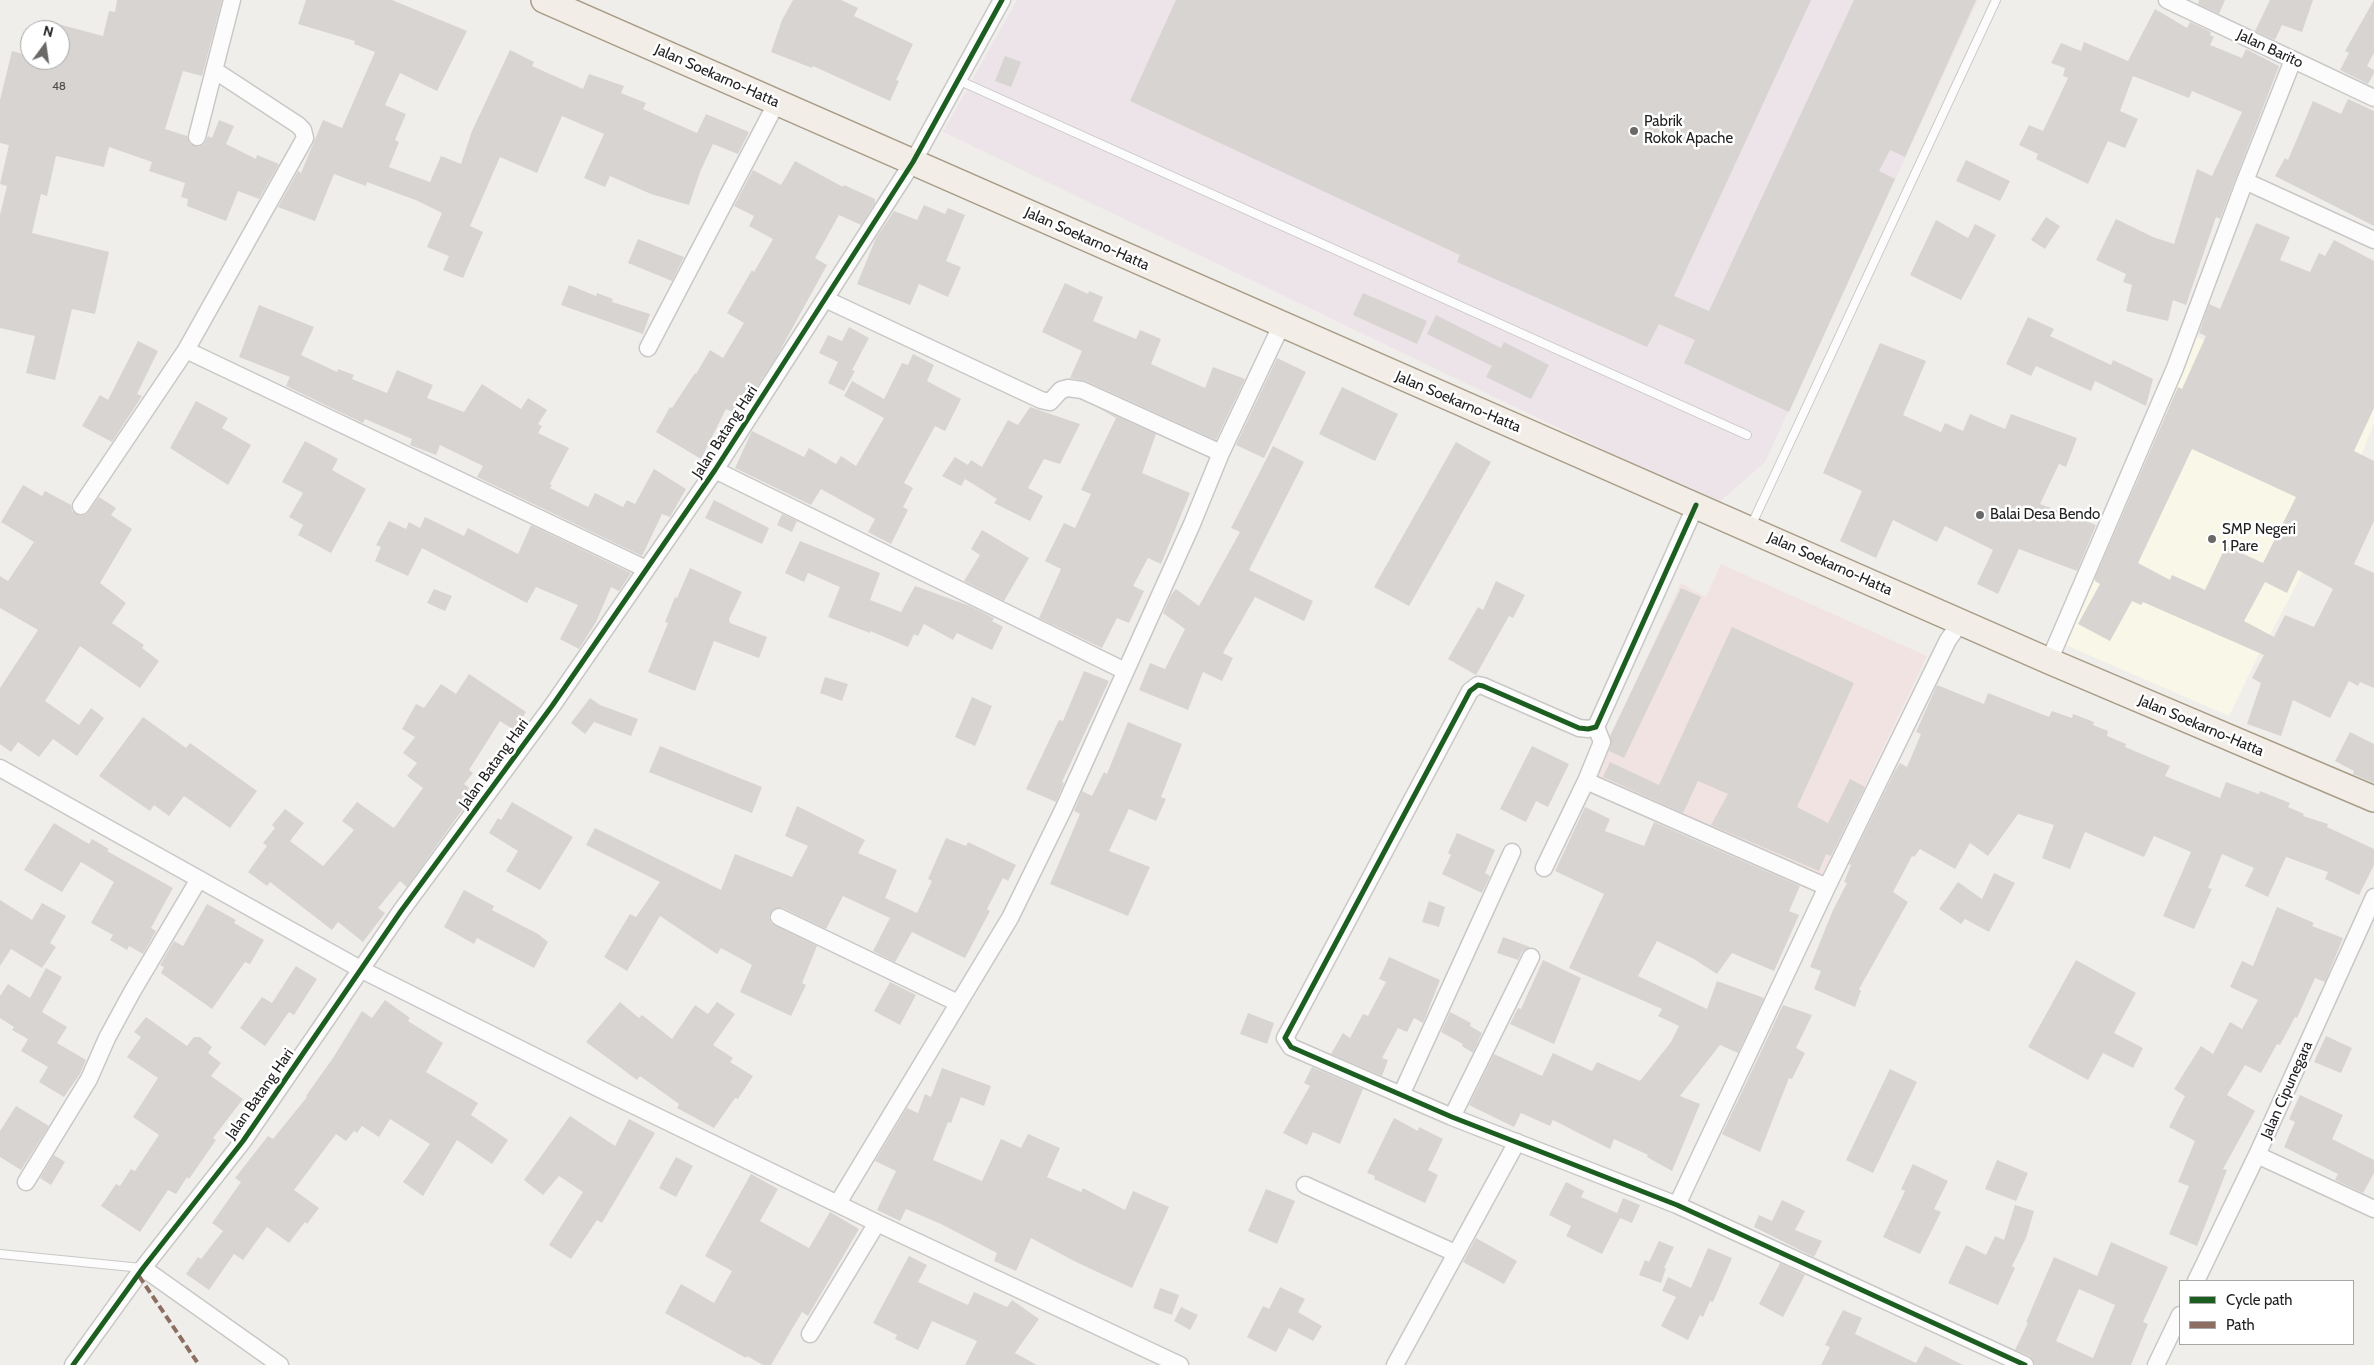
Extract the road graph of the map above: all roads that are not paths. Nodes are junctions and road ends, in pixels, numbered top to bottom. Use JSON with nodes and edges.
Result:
{"nodes":[{"id":1,"x":232,"y":0,"type":"edge"},
{"id":2,"x":544,"y":0,"type":"edge"},
{"id":3,"x":1002,"y":0,"type":"edge"},
{"id":4,"x":1996,"y":0,"type":"edge"},
{"id":5,"x":2167,"y":0,"type":"edge"},
{"id":6,"x":2294,"y":60,"type":"junction"},
{"id":7,"x":214,"y":70,"type":"junction"},
{"id":8,"x":958,"y":80,"type":"junction"},
{"id":9,"x":2372,"y":93,"type":"edge"},
{"id":10,"x":777,"y":102,"type":"junction"},
{"id":11,"x":197,"y":137,"type":"dead end"},
{"id":12,"x":913,"y":162,"type":"junction"},
{"id":13,"x":2245,"y":181,"type":"junction"},
{"id":14,"x":2374,"y":240,"type":"edge"},
{"id":15,"x":825,"y":299,"type":"junction"},
{"id":16,"x":1282,"y":326,"type":"junction"},
{"id":17,"x":648,"y":348,"type":"dead end"},
{"id":18,"x":186,"y":350,"type":"junction"},
{"id":19,"x":1746,"y":435,"type":"dead end"},
{"id":20,"x":1221,"y":453,"type":"junction"},
{"id":21,"x":715,"y":470,"type":"junction"},
{"id":22,"x":82,"y":506,"type":"dead end"},
{"id":23,"x":1696,"y":506,"type":"junction"},
{"id":24,"x":1750,"y":529,"type":"junction"},
{"id":25,"x":646,"y":569,"type":"junction"},
{"id":26,"x":1961,"y":622,"type":"junction"},
{"id":27,"x":2049,"y":661,"type":"junction"},
{"id":28,"x":1125,"y":671,"type":"junction"},
{"id":29,"x":1596,"y":727,"type":"junction"},
{"id":30,"x":0,"y":768,"type":"edge"},
{"id":31,"x":1586,"y":782,"type":"junction"},
{"id":32,"x":2374,"y":799,"type":"edge"},
{"id":33,"x":1512,"y":852,"type":"dead end"},
{"id":34,"x":1544,"y":868,"type":"dead end"},
{"id":35,"x":199,"y":879,"type":"junction"},
{"id":36,"x":1827,"y":887,"type":"junction"},
{"id":37,"x":2374,"y":897,"type":"edge"},
{"id":38,"x":779,"y":917,"type":"dead end"},
{"id":39,"x":1531,"y":957,"type":"dead end"},
{"id":40,"x":362,"y":970,"type":"junction"},
{"id":41,"x":958,"y":1003,"type":"junction"},
{"id":42,"x":1401,"y":1095,"type":"junction"},
{"id":43,"x":1452,"y":1117,"type":"junction"},
{"id":44,"x":1517,"y":1142,"type":"junction"},
{"id":45,"x":2257,"y":1155,"type":"junction"},
{"id":46,"x":26,"y":1182,"type":"dead end"},
{"id":47,"x":1305,"y":1185,"type":"dead end"},
{"id":48,"x":838,"y":1203,"type":"junction"},
{"id":49,"x":1677,"y":1205,"type":"junction"},
{"id":50,"x":2374,"y":1209,"type":"edge"},
{"id":51,"x":877,"y":1223,"type":"junction"},
{"id":52,"x":1455,"y":1253,"type":"junction"},
{"id":53,"x":0,"y":1254,"type":"edge"},
{"id":54,"x":143,"y":1268,"type":"junction"},
{"id":55,"x":2196,"y":1280,"type":"edge"},
{"id":56,"x":2179,"y":1317,"type":"edge"},
{"id":57,"x":810,"y":1334,"type":"dead end"},
{"id":58,"x":73,"y":1365,"type":"edge"},
{"id":59,"x":280,"y":1365,"type":"edge"},
{"id":60,"x":1180,"y":1365,"type":"edge"},
{"id":61,"x":1395,"y":1365,"type":"edge"},
{"id":62,"x":2025,"y":1365,"type":"edge"},
{"id":63,"x":2156,"y":1365,"type":"edge"}],
"edges":[{"from":1,"to":7,"type":"street"},
{"from":2,"to":10,"type":"main road","name":"Jalan Soekarno-Hatta"},
{"from":3,"to":8,"type":"street","name":"Jalan Batang Hari"},
{"from":4,"to":24,"type":"lane"},
{"from":5,"to":6,"type":"street","name":"Jalan Barito"},
{"from":6,"to":9,"type":"street","name":"Jalan Barito"},
{"from":6,"to":13,"type":"street"},
{"from":7,"to":11,"type":"street"},
{"from":7,"to":18,"type":"street"},
{"from":8,"to":12,"type":"street","name":"Jalan Batang Hari"},
{"from":8,"to":19,"type":"lane"},
{"from":10,"to":12,"type":"main road","name":"Jalan Soekarno-Hatta"},
{"from":10,"to":17,"type":"street"},
{"from":12,"to":15,"type":"street","name":"Jalan Batang Hari"},
{"from":12,"to":16,"type":"main road","name":"Jalan Soekarno-Hatta"},
{"from":13,"to":14,"type":"street"},
{"from":13,"to":27,"type":"street"},
{"from":15,"to":20,"type":"street"},
{"from":15,"to":21,"type":"street","name":"Jalan Batang Hari"},
{"from":16,"to":20,"type":"street"},
{"from":16,"to":23,"type":"main road","name":"Jalan Soekarno-Hatta"},
{"from":18,"to":22,"type":"street"},
{"from":18,"to":25,"type":"street"},
{"from":20,"to":28,"type":"street"},
{"from":21,"to":25,"type":"street","name":"Jalan Batang Hari"},
{"from":21,"to":28,"type":"street"},
{"from":23,"to":24,"type":"main road","name":"Jalan Soekarno-Hatta"},
{"from":23,"to":29,"type":"street"},
{"from":24,"to":26,"type":"main road","name":"Jalan Soekarno-Hatta"},
{"from":25,"to":40,"type":"street","name":"Jalan Batang Hari"},
{"from":26,"to":27,"type":"main road","name":"Jalan Soekarno-Hatta"},
{"from":26,"to":36,"type":"street"},
{"from":27,"to":32,"type":"main road","name":"Jalan Soekarno-Hatta"},
{"from":28,"to":41,"type":"street"},
{"from":29,"to":31,"type":"street"},
{"from":29,"to":42,"type":"street"},
{"from":30,"to":35,"type":"street"},
{"from":31,"to":34,"type":"street"},
{"from":31,"to":36,"type":"street"},
{"from":33,"to":42,"type":"street"},
{"from":35,"to":40,"type":"street"},
{"from":35,"to":46,"type":"street"},
{"from":36,"to":49,"type":"street"},
{"from":37,"to":45,"type":"street","name":"Jalan Cipunegara"},
{"from":38,"to":41,"type":"street"},
{"from":39,"to":43,"type":"street"},
{"from":40,"to":48,"type":"street"},
{"from":40,"to":54,"type":"street","name":"Jalan Batang Hari"},
{"from":41,"to":48,"type":"street"},
{"from":42,"to":43,"type":"street"},
{"from":43,"to":44,"type":"street"},
{"from":44,"to":49,"type":"street"},
{"from":44,"to":52,"type":"street"},
{"from":45,"to":50,"type":"street"},
{"from":45,"to":55,"type":"street","name":"Jalan Cipunegara"},
{"from":47,"to":52,"type":"street"},
{"from":48,"to":51,"type":"street"},
{"from":49,"to":62,"type":"street"},
{"from":51,"to":57,"type":"street"},
{"from":51,"to":60,"type":"street"},
{"from":52,"to":61,"type":"street"},
{"from":53,"to":54,"type":"lane"},
{"from":54,"to":58,"type":"street","name":"Jalan Batang Hari"},
{"from":54,"to":59,"type":"street"},
{"from":56,"to":63,"type":"street"}]}
